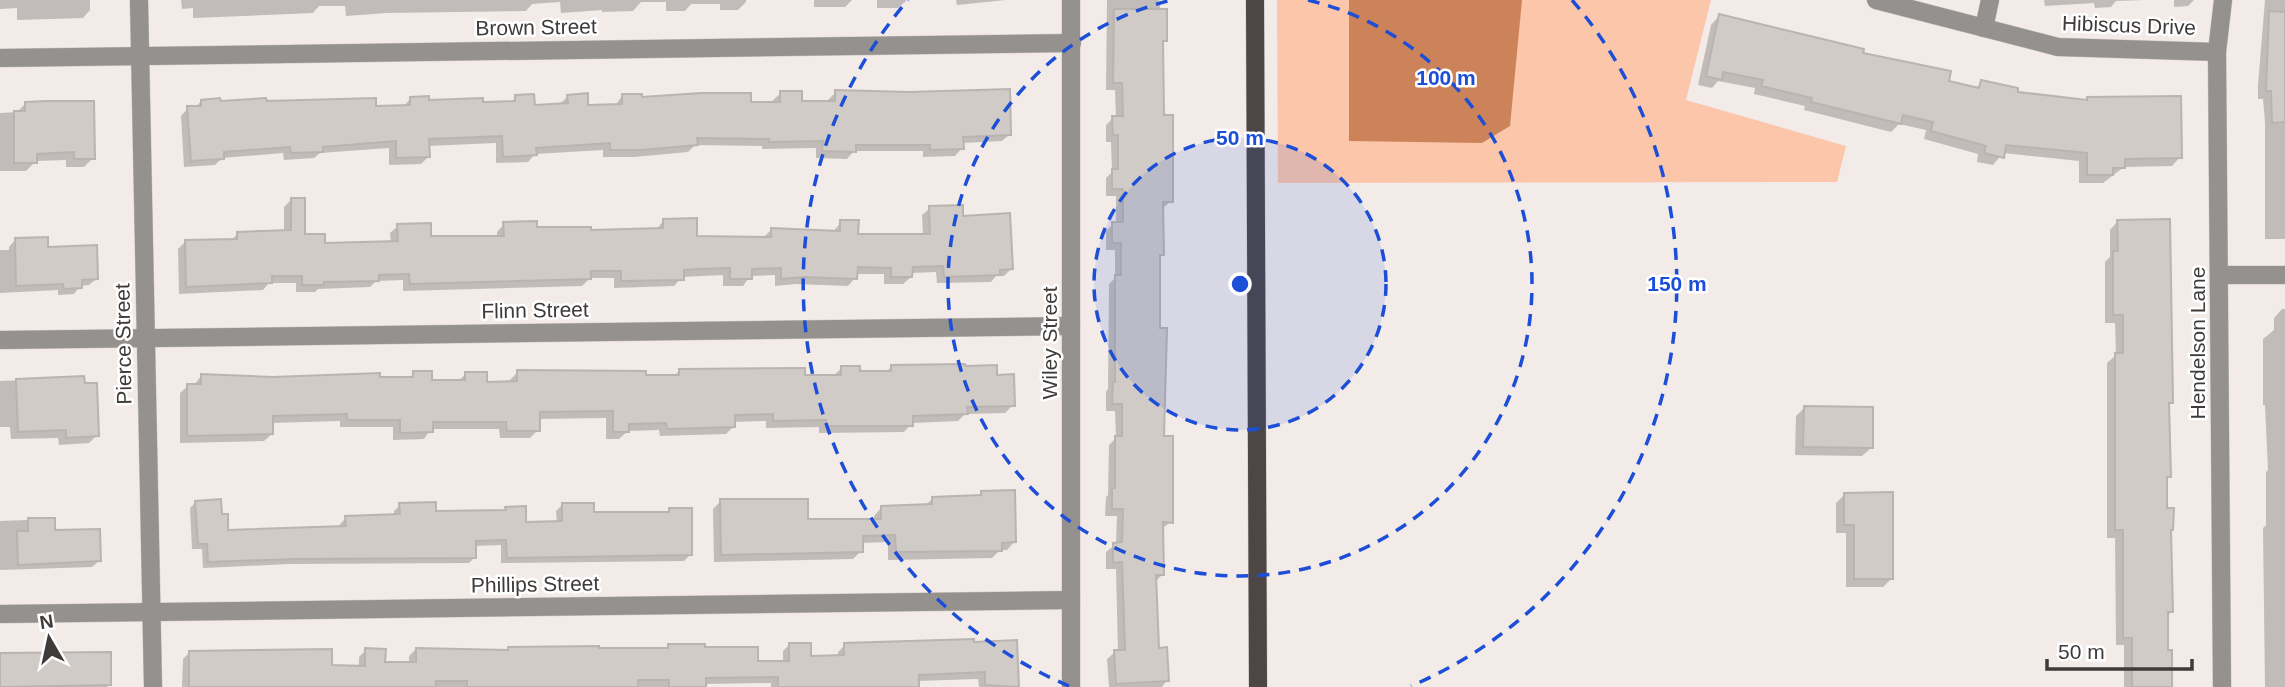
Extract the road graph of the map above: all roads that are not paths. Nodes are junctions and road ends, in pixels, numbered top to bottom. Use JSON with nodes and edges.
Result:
{"nodes":[{"id":1,"x":139,"y":0,"type":"edge"},
{"id":2,"x":1071,"y":0,"type":"edge"},
{"id":3,"x":1255,"y":0,"type":"edge"},
{"id":4,"x":1877,"y":0,"type":"edge"},
{"id":5,"x":1990,"y":0,"type":"edge"},
{"id":6,"x":2223,"y":0,"type":"edge"},
{"id":7,"x":1984,"y":28,"type":"junction"},
{"id":8,"x":1072,"y":43,"type":"junction"},
{"id":9,"x":2217,"y":52,"type":"junction"},
{"id":10,"x":140,"y":55,"type":"junction"},
{"id":11,"x":0,"y":58,"type":"edge"},
{"id":12,"x":2220,"y":275,"type":"junction"},
{"id":13,"x":2285,"y":275,"type":"edge"},
{"id":14,"x":1071,"y":326,"type":"junction"},
{"id":15,"x":145,"y":338,"type":"junction"},
{"id":16,"x":0,"y":340,"type":"edge"},
{"id":17,"x":1072,"y":600,"type":"junction"},
{"id":18,"x":151,"y":612,"type":"junction"},
{"id":19,"x":0,"y":614,"type":"edge"},
{"id":20,"x":153,"y":687,"type":"edge"},
{"id":21,"x":1072,"y":687,"type":"edge"},
{"id":22,"x":1258,"y":687,"type":"edge"},
{"id":23,"x":2222,"y":687,"type":"edge"}],
"edges":[{"from":1,"to":10,"type":"street","name":"Pierce Street"},
{"from":2,"to":8,"type":"street","name":"Wiley Street"},
{"from":3,"to":22,"type":"main road"},
{"from":4,"to":7,"type":"street","name":"Hibiscus Drive"},
{"from":5,"to":7,"type":"street"},
{"from":6,"to":9,"type":"street","name":"Hendelson Lane"},
{"from":7,"to":9,"type":"street","name":"Hibiscus Drive"},
{"from":8,"to":10,"type":"street","name":"Brown Street"},
{"from":8,"to":14,"type":"street","name":"Wiley Street"},
{"from":9,"to":12,"type":"street","name":"Hendelson Lane"},
{"from":10,"to":11,"type":"street","name":"Brown Street"},
{"from":10,"to":15,"type":"street","name":"Pierce Street"},
{"from":12,"to":13,"type":"street"},
{"from":12,"to":23,"type":"street","name":"Hendelson Lane"},
{"from":14,"to":15,"type":"street","name":"Flinn Street"},
{"from":14,"to":17,"type":"street","name":"Wiley Street"},
{"from":15,"to":16,"type":"street","name":"Flinn Street"},
{"from":15,"to":18,"type":"street","name":"Pierce Street"},
{"from":17,"to":18,"type":"street","name":"Phillips Street"},
{"from":17,"to":21,"type":"street","name":"Wiley Street"},
{"from":18,"to":19,"type":"street","name":"Phillips Street"},
{"from":18,"to":20,"type":"street","name":"Pierce Street"}]}
